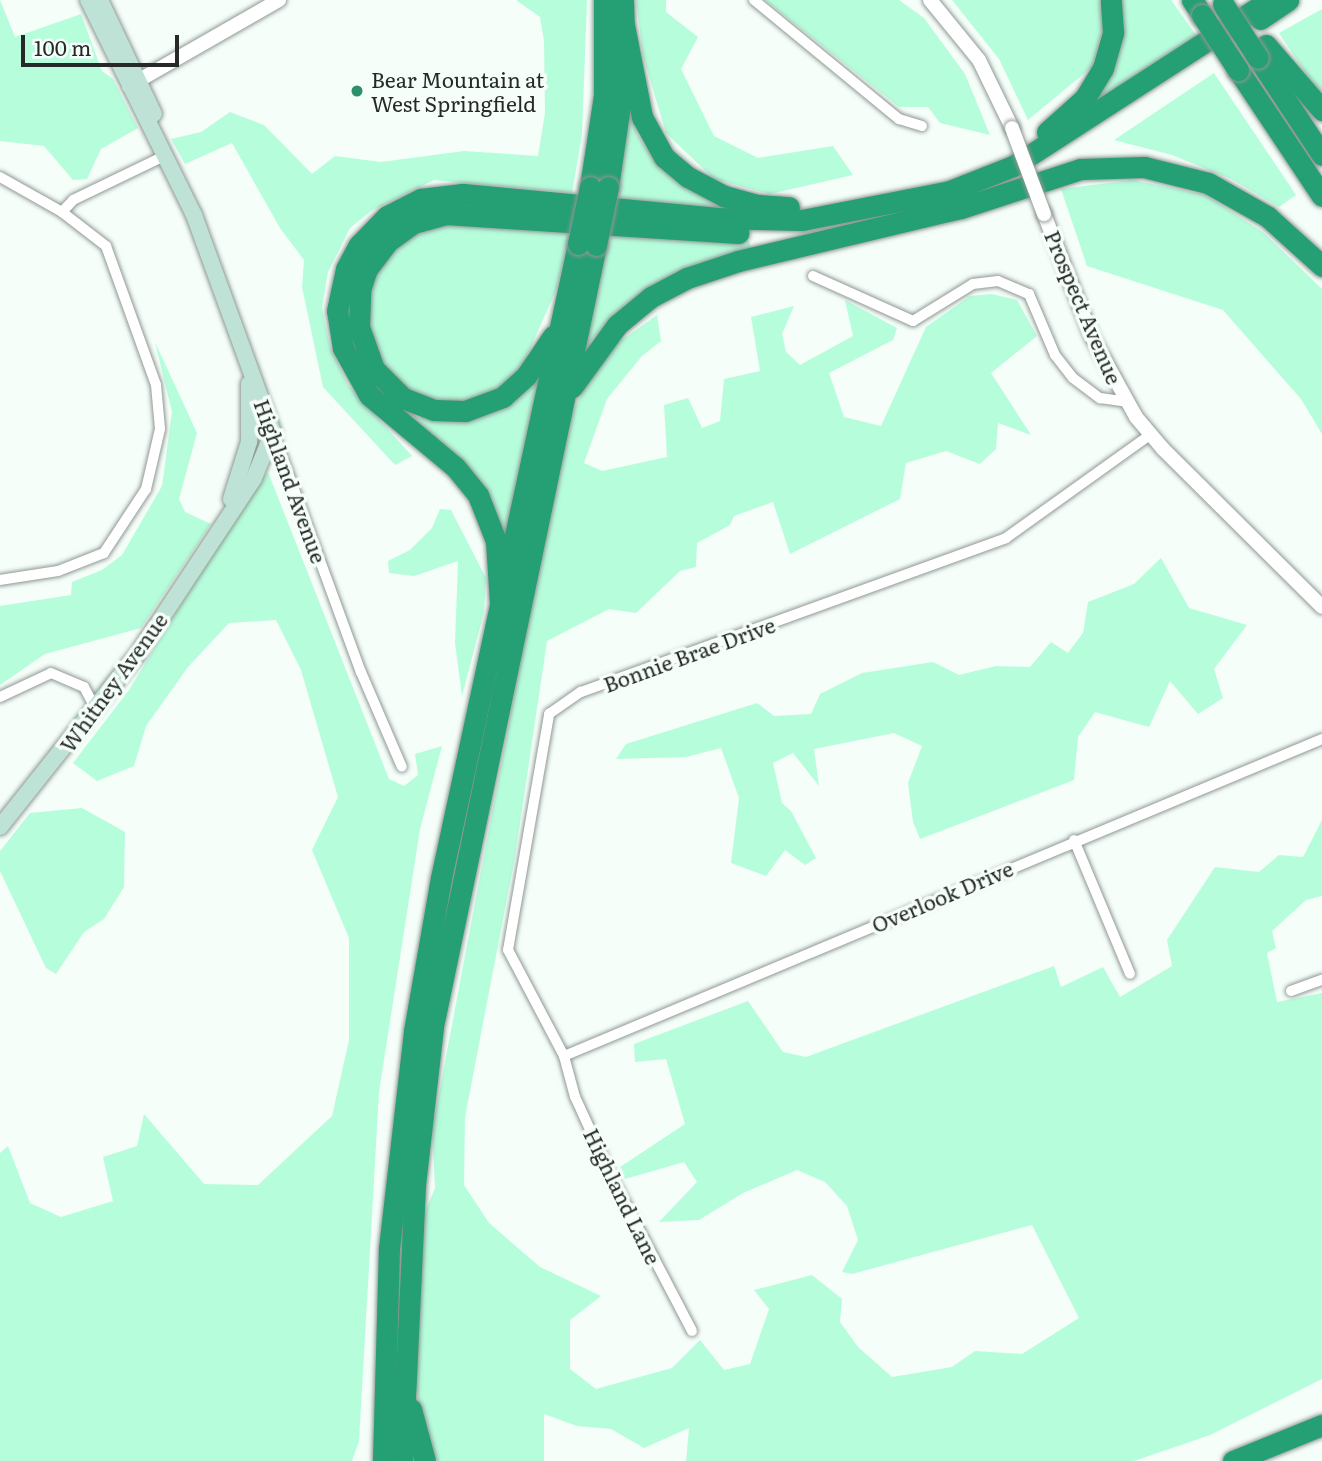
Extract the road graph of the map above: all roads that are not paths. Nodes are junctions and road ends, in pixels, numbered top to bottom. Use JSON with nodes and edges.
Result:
{"nodes":[{"id":1,"x":88,"y":0,"type":"edge"},
{"id":2,"x":100,"y":0,"type":"edge"},
{"id":3,"x":279,"y":0,"type":"edge"},
{"id":4,"x":604,"y":0,"type":"edge"},
{"id":5,"x":622,"y":0,"type":"edge"},
{"id":6,"x":754,"y":0,"type":"edge"},
{"id":7,"x":930,"y":0,"type":"edge"},
{"id":8,"x":1111,"y":0,"type":"edge"},
{"id":9,"x":1270,"y":0,"type":"edge"},
{"id":10,"x":1288,"y":0,"type":"edge"},
{"id":11,"x":1225,"y":1,"type":"edge"},
{"id":12,"x":1197,"y":7,"type":"edge"},
{"id":13,"x":625,"y":25,"type":"junction"},
{"id":14,"x":1262,"y":51,"type":"junction"},
{"id":15,"x":134,"y":84,"type":"junction"},
{"id":16,"x":1322,"y":110,"type":"edge"},
{"id":17,"x":922,"y":126,"type":"dead end"},
{"id":18,"x":1322,"y":155,"type":"edge"},
{"id":19,"x":162,"y":157,"type":"junction"},
{"id":20,"x":0,"y":177,"type":"edge"},
{"id":21,"x":997,"y":185,"type":"junction"},
{"id":22,"x":599,"y":187,"type":"junction"},
{"id":23,"x":184,"y":194,"type":"junction"},
{"id":24,"x":1322,"y":197,"type":"edge"},
{"id":25,"x":62,"y":212,"type":"junction"},
{"id":26,"x":830,"y":215,"type":"junction"},
{"id":27,"x":838,"y":236,"type":"junction"},
{"id":28,"x":587,"y":244,"type":"junction"},
{"id":29,"x":1322,"y":266,"type":"edge"},
{"id":30,"x":813,"y":276,"type":"dead end"},
{"id":31,"x":560,"y":326,"type":"junction"},
{"id":32,"x":246,"y":360,"type":"junction"},
{"id":33,"x":1127,"y":402,"type":"junction"},
{"id":34,"x":561,"y":411,"type":"junction"},
{"id":35,"x":273,"y":432,"type":"joint"},
{"id":36,"x":1150,"y":435,"type":"junction"},
{"id":37,"x":249,"y":442,"type":"junction"},
{"id":38,"x":274,"y":450,"type":"junction"},
{"id":39,"x":217,"y":530,"type":"junction"},
{"id":40,"x":0,"y":580,"type":"edge"},
{"id":41,"x":500,"y":603,"type":"junction"},
{"id":42,"x":1322,"y":607,"type":"edge"},
{"id":43,"x":0,"y":697,"type":"edge"},
{"id":44,"x":96,"y":710,"type":"junction"},
{"id":45,"x":1322,"y":740,"type":"edge"},
{"id":46,"x":402,"y":767,"type":"dead end"},
{"id":47,"x":0,"y":827,"type":"edge"},
{"id":48,"x":1074,"y":840,"type":"junction"},
{"id":49,"x":1130,"y":974,"type":"dead end"},
{"id":50,"x":1322,"y":980,"type":"edge"},
{"id":51,"x":1292,"y":991,"type":"dead end"},
{"id":52,"x":564,"y":1056,"type":"junction"},
{"id":53,"x":692,"y":1331,"type":"dead end"},
{"id":54,"x":404,"y":1382,"type":"junction"},
{"id":55,"x":382,"y":1416,"type":"junction"},
{"id":56,"x":1322,"y":1425,"type":"edge"},
{"id":57,"x":371,"y":1461,"type":"edge"},
{"id":58,"x":383,"y":1461,"type":"edge"},
{"id":59,"x":402,"y":1461,"type":"edge"},
{"id":60,"x":425,"y":1461,"type":"edge"},
{"id":61,"x":1233,"y":1461,"type":"edge"}],
"edges":[{"from":1,"to":15,"type":"main road","name":"Highland Avenue"},
{"from":2,"to":15,"type":"main road","name":"Highland Avenue"},
{"from":3,"to":15,"type":"street"},
{"from":4,"to":22,"type":"highway"},
{"from":5,"to":13,"type":"highway"},
{"from":6,"to":17,"type":"street"},
{"from":7,"to":33,"type":"street","name":"Prospect Avenue","bridge":true},
{"from":8,"to":21,"type":"highway"},
{"from":9,"to":21,"type":"highway"},
{"from":10,"to":21,"type":"highway"},
{"from":11,"to":14,"type":"highway","bridge":true},
{"from":12,"to":24,"type":"highway","bridge":true},
{"from":13,"to":22,"type":"highway"},
{"from":13,"to":26,"type":"highway"},
{"from":14,"to":16,"type":"highway"},
{"from":14,"to":18,"type":"highway"},
{"from":15,"to":19,"type":"main road","name":"Highland Avenue"},
{"from":15,"to":23,"type":"main road","name":"Highland Avenue"},
{"from":19,"to":23,"type":"main road","name":"Highland Avenue"},
{"from":19,"to":25,"type":"street"},
{"from":20,"to":25,"type":"street"},
{"from":21,"to":26,"type":"highway"},
{"from":21,"to":27,"type":"highway"},
{"from":21,"to":29,"type":"highway"},
{"from":22,"to":28,"type":"highway","bridge":true},
{"from":23,"to":32,"type":"main road","name":"Highland Avenue"},
{"from":25,"to":40,"type":"street"},
{"from":26,"to":41,"type":"highway"},
{"from":27,"to":31,"type":"highway"},
{"from":27,"to":34,"type":"highway"},
{"from":28,"to":31,"type":"highway"},
{"from":28,"to":34,"type":"highway"},
{"from":30,"to":33,"type":"street"},
{"from":31,"to":41,"type":"highway"},
{"from":32,"to":35,"type":"main road","name":"Highland Avenue"},
{"from":32,"to":37,"type":"main road","name":"Whitney Avenue"},
{"from":33,"to":36,"type":"street","name":"Prospect Avenue"},
{"from":34,"to":54,"type":"highway"},
{"from":35,"to":38,"type":"main road","name":"Whitney Avenue"},
{"from":36,"to":42,"type":"street","name":"Prospect Avenue"},
{"from":36,"to":52,"type":"street","name":"Bonnie Brae Drive"},
{"from":37,"to":38,"type":"main road"},
{"from":37,"to":39,"type":"main road","name":"Whitney Avenue"},
{"from":38,"to":39,"type":"main road","name":"Whitney Avenue"},
{"from":38,"to":46,"type":"street","name":"Highland Avenue"},
{"from":39,"to":44,"type":"main road","name":"Whitney Avenue"},
{"from":41,"to":55,"type":"highway"},
{"from":43,"to":44,"type":"street"},
{"from":44,"to":47,"type":"main road","name":"Whitney Avenue"},
{"from":45,"to":48,"type":"street","name":"Overlook Drive"},
{"from":48,"to":49,"type":"street"},
{"from":48,"to":52,"type":"street","name":"Overlook Drive"},
{"from":50,"to":51,"type":"street"},
{"from":52,"to":53,"type":"street","name":"Highland Lane"},
{"from":54,"to":59,"type":"highway"},
{"from":54,"to":60,"type":"highway"},
{"from":55,"to":57,"type":"highway"},
{"from":55,"to":58,"type":"highway"},
{"from":56,"to":61,"type":"highway"}]}
